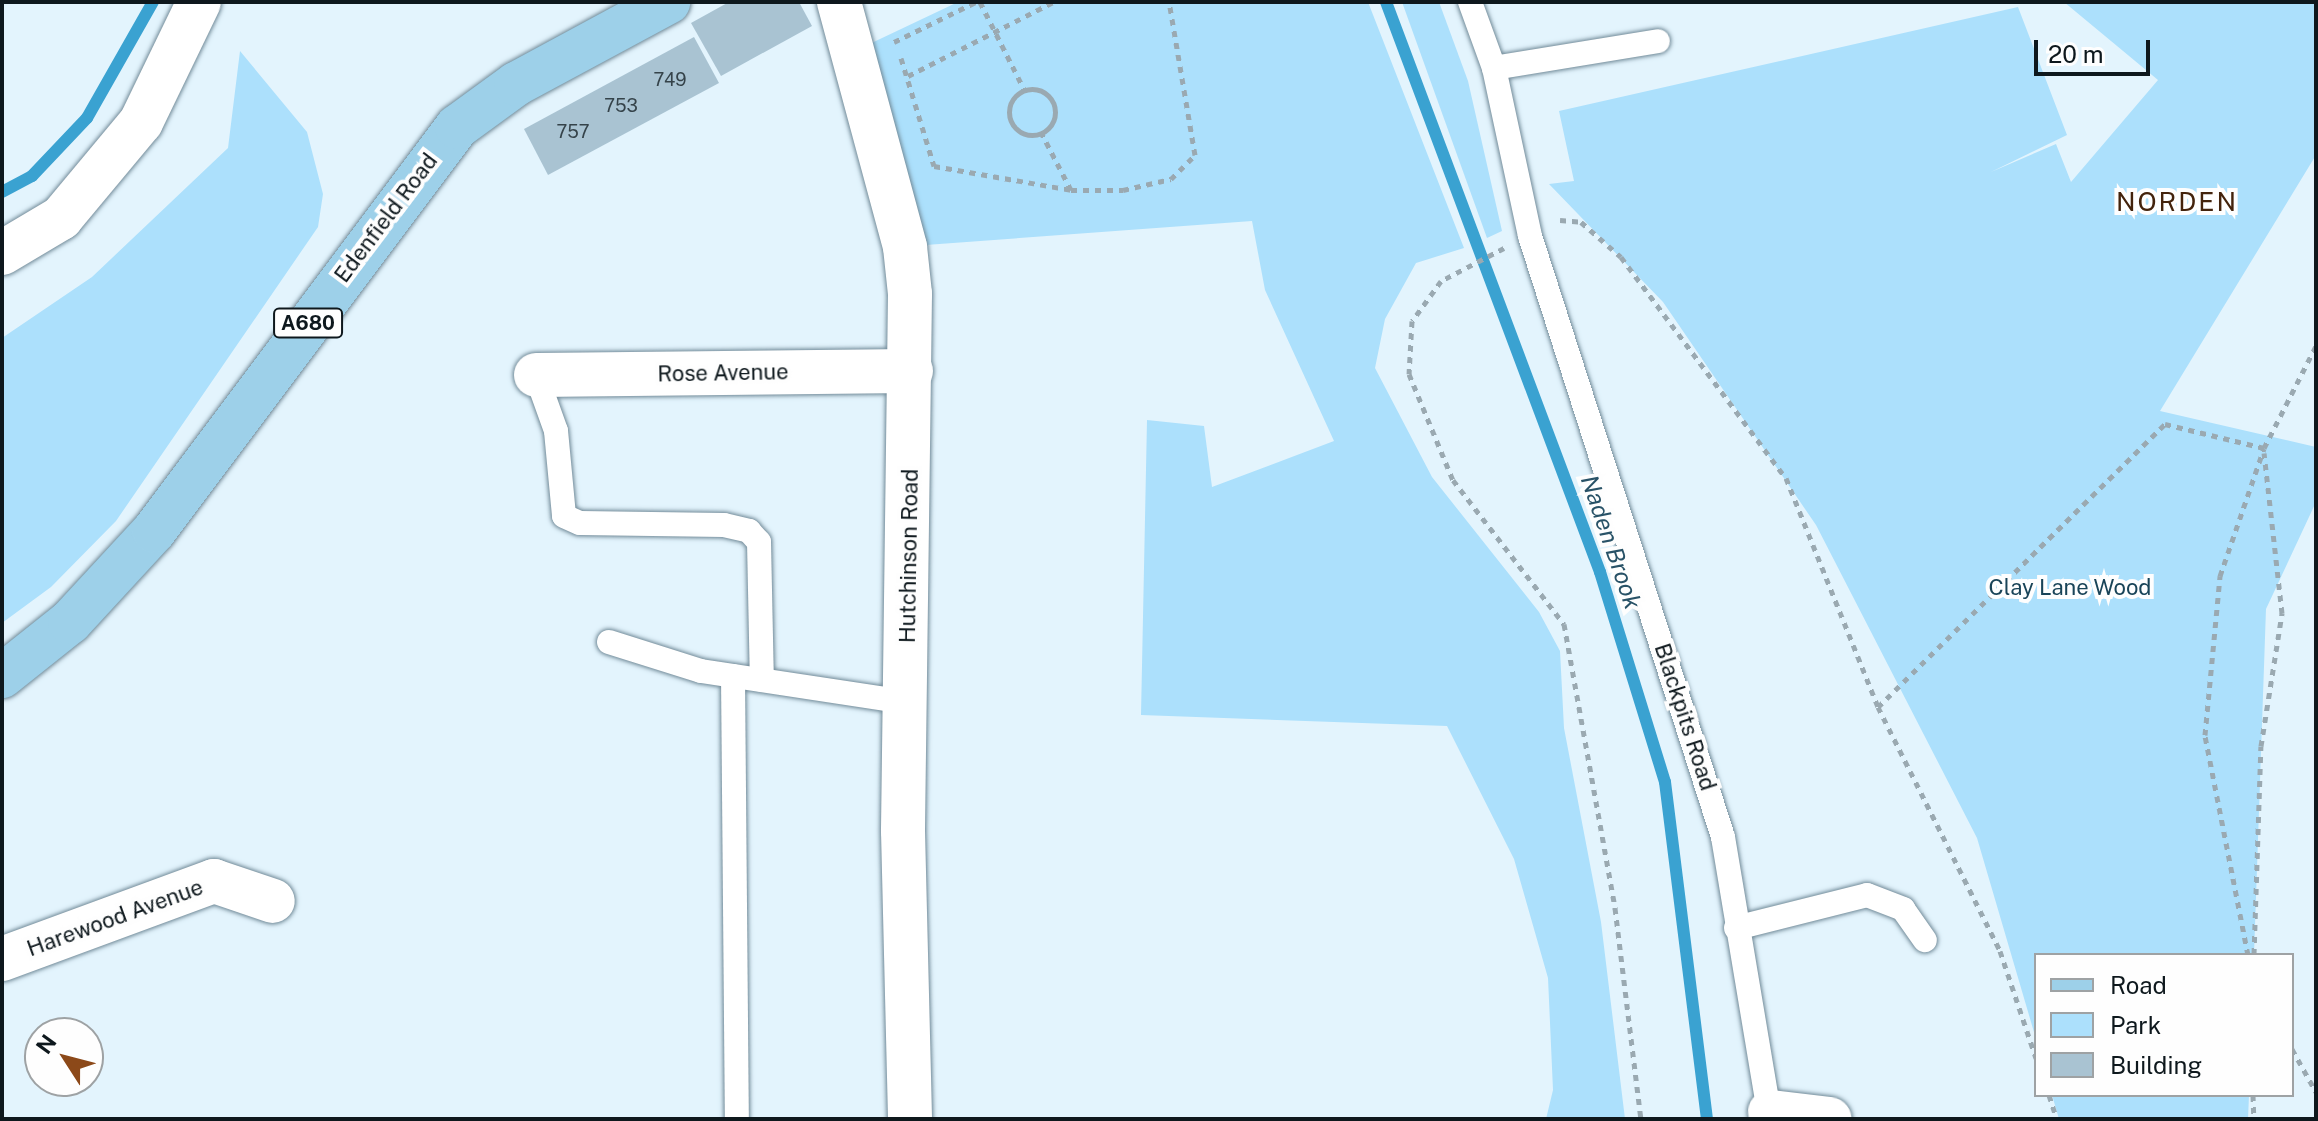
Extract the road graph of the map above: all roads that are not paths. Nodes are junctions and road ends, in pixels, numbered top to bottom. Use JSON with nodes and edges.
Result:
{"nodes":[{"id":1,"x":199,"y":2,"type":"edge"},
{"id":2,"x":839,"y":2,"type":"edge"},
{"id":3,"x":1470,"y":2,"type":"edge"},
{"id":4,"x":653,"y":6,"type":"edge"},
{"id":5,"x":1658,"y":41,"type":"dead end"},
{"id":6,"x":1494,"y":68,"type":"junction"},
{"id":7,"x":2,"y":253,"type":"edge"},
{"id":8,"x":911,"y":371,"type":"junction"},
{"id":9,"x":536,"y":375,"type":"joint"},
{"id":10,"x":609,"y":642,"type":"dead end"},
{"id":11,"x":2,"y":676,"type":"edge"},
{"id":12,"x":733,"y":676,"type":"junction"},
{"id":13,"x":762,"y":680,"type":"junction"},
{"id":14,"x":905,"y":702,"type":"junction"},
{"id":15,"x":273,"y":901,"type":"dead end"},
{"id":16,"x":1736,"y":928,"type":"junction"},
{"id":17,"x":1925,"y":940,"type":"dead end"},
{"id":18,"x":2,"y":959,"type":"edge"},
{"id":19,"x":1770,"y":1115,"type":"edge"},
{"id":20,"x":737,"y":1119,"type":"edge"},
{"id":21,"x":910,"y":1119,"type":"edge"},
{"id":22,"x":1830,"y":1119,"type":"edge"}],
"edges":[{"from":1,"to":7,"type":"street"},
{"from":2,"to":8,"type":"street","name":"Hutchinson Road"},
{"from":3,"to":6,"type":"lane","name":"Blackpits Road"},
{"from":4,"to":11,"type":"main road","name":"Edenfield Road","number":"A680"},
{"from":5,"to":6,"type":"lane"},
{"from":6,"to":16,"type":"lane","name":"Blackpits Road"},
{"from":8,"to":9,"type":"street","name":"Rose Avenue"},
{"from":8,"to":14,"type":"street","name":"Hutchinson Road"},
{"from":9,"to":13,"type":"lane"},
{"from":10,"to":12,"type":"lane"},
{"from":12,"to":13,"type":"lane"},
{"from":12,"to":20,"type":"lane"},
{"from":13,"to":14,"type":"lane"},
{"from":14,"to":21,"type":"street","name":"Hutchinson Road"},
{"from":15,"to":18,"type":"street","name":"Harewood Avenue"},
{"from":16,"to":17,"type":"lane"},
{"from":16,"to":19,"type":"lane","name":"Blackpits Road"},
{"from":19,"to":22,"type":"street"}]}
